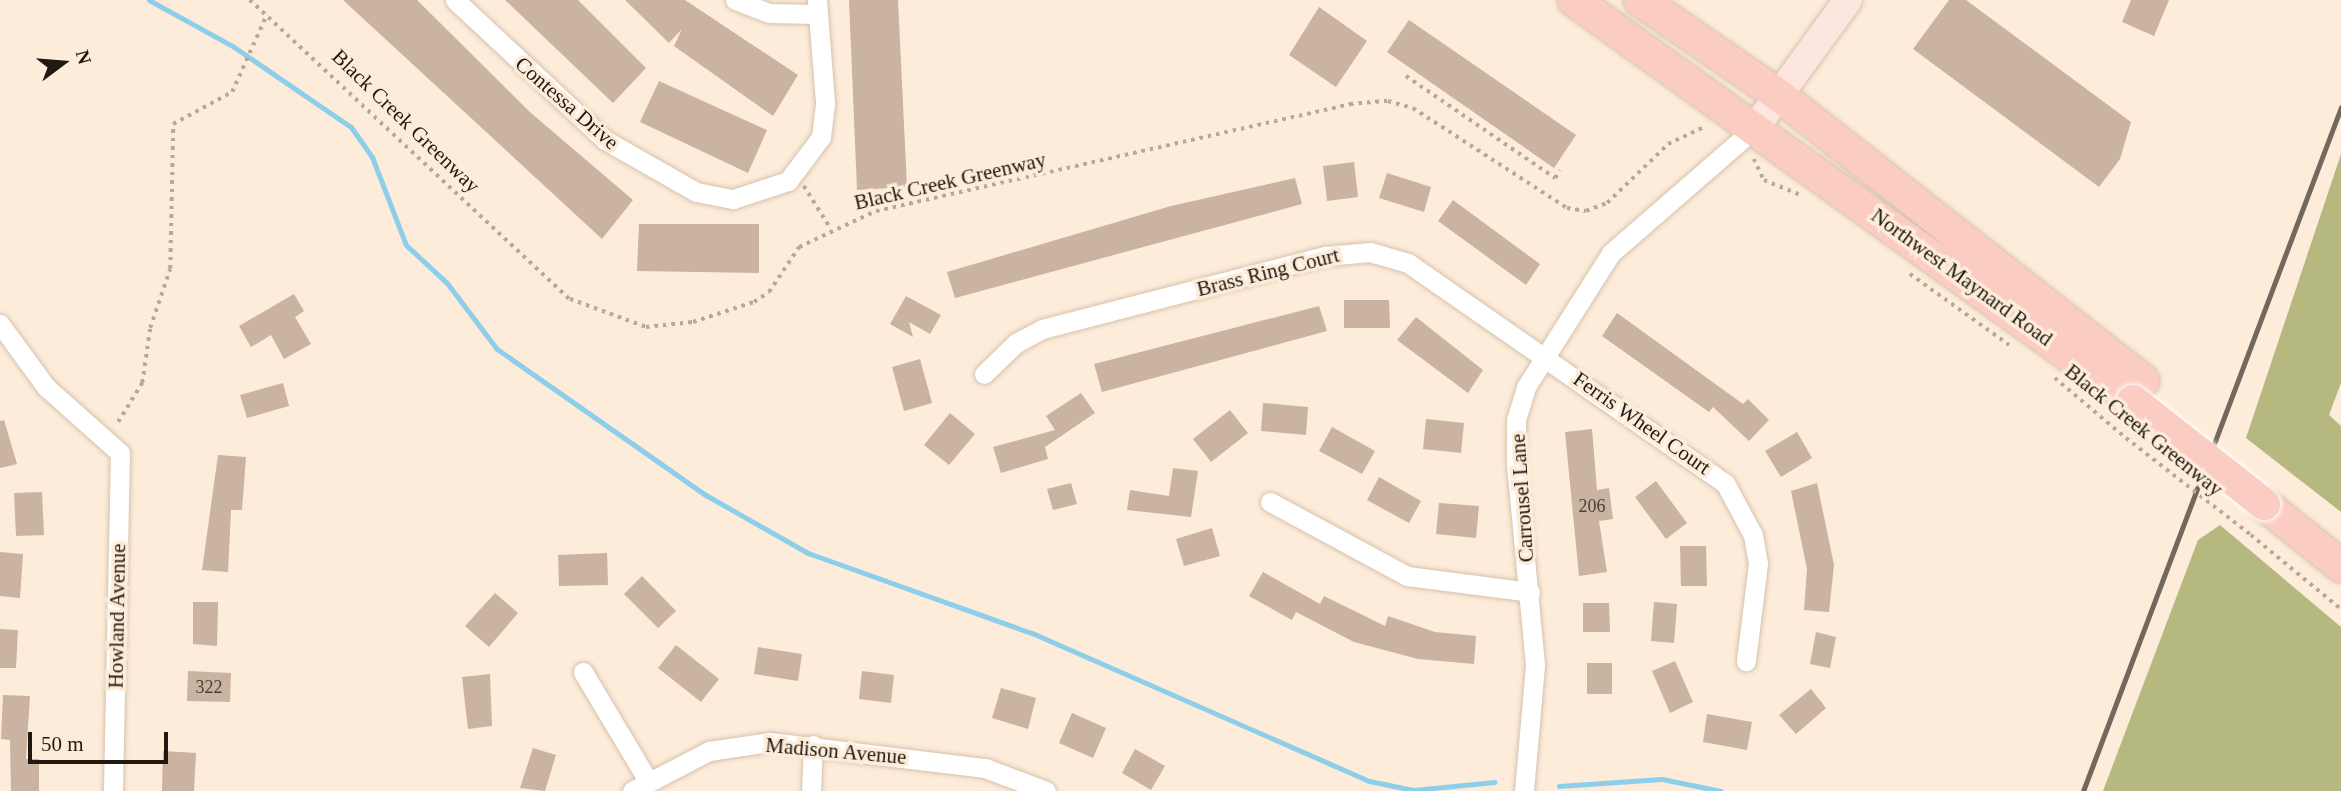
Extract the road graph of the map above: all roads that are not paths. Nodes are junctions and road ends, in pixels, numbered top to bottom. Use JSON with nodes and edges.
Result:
{"nodes":[{"id":1,"x":455,"y":0,"type":"edge"},
{"id":2,"x":735,"y":0,"type":"edge"},
{"id":3,"x":1574,"y":0,"type":"edge"},
{"id":4,"x":1640,"y":0,"type":"edge"},
{"id":5,"x":1848,"y":0,"type":"edge"},
{"id":6,"x":817,"y":7,"type":"edge"},
{"id":7,"x":1781,"y":97,"type":"junction"},
{"id":8,"x":1755,"y":128,"type":"junction"},
{"id":9,"x":0,"y":324,"type":"edge"},
{"id":10,"x":1543,"y":353,"type":"junction"},
{"id":11,"x":984,"y":374,"type":"dead end"},
{"id":12,"x":2138,"y":391,"type":"junction"},
{"id":13,"x":2267,"y":495,"type":"junction"},
{"id":14,"x":1270,"y":502,"type":"dead end"},
{"id":15,"x":2341,"y":538,"type":"edge"},
{"id":16,"x":2341,"y":566,"type":"edge"},
{"id":17,"x":1530,"y":592,"type":"junction"},
{"id":18,"x":1746,"y":661,"type":"dead end"},
{"id":19,"x":583,"y":671,"type":"dead end"},
{"id":20,"x":813,"y":745,"type":"junction"},
{"id":21,"x":640,"y":785,"type":"edge"},
{"id":22,"x":113,"y":791,"type":"edge"},
{"id":23,"x":811,"y":791,"type":"edge"},
{"id":24,"x":1046,"y":791,"type":"edge"},
{"id":25,"x":1524,"y":791,"type":"edge"}],
"edges":[{"from":1,"to":6,"type":"street","name":"Contessa Drive"},
{"from":2,"to":6,"type":"street"},
{"from":3,"to":8,"type":"main road","name":"Northwest Maynard Road"},
{"from":4,"to":7,"type":"main road","name":"Northwest Maynard Road"},
{"from":5,"to":7,"type":"street"},
{"from":7,"to":8,"type":"street"},
{"from":7,"to":12,"type":"main road","name":"Northwest Maynard Road"},
{"from":8,"to":10,"type":"street","name":"Carrousel Lane"},
{"from":8,"to":12,"type":"main road","name":"Northwest Maynard Road"},
{"from":9,"to":22,"type":"street","name":"Howland Avenue"},
{"from":10,"to":11,"type":"street","name":"Brass Ring Court"},
{"from":10,"to":17,"type":"street","name":"Carrousel Lane"},
{"from":10,"to":18,"type":"street","name":"Ferris Wheel Court"},
{"from":12,"to":13,"type":"main road","name":"Northwest Maynard Road","bridge":true},
{"from":13,"to":15,"type":"main road","name":"Northwest Maynard Road"},
{"from":13,"to":16,"type":"main road","name":"Northwest Maynard Road"},
{"from":14,"to":17,"type":"street"},
{"from":17,"to":25,"type":"street","name":"Carrousel Lane"},
{"from":19,"to":21,"type":"street"},
{"from":20,"to":21,"type":"street","name":"Madison Avenue"},
{"from":20,"to":23,"type":"street"},
{"from":20,"to":24,"type":"street","name":"Madison Avenue"}]}
